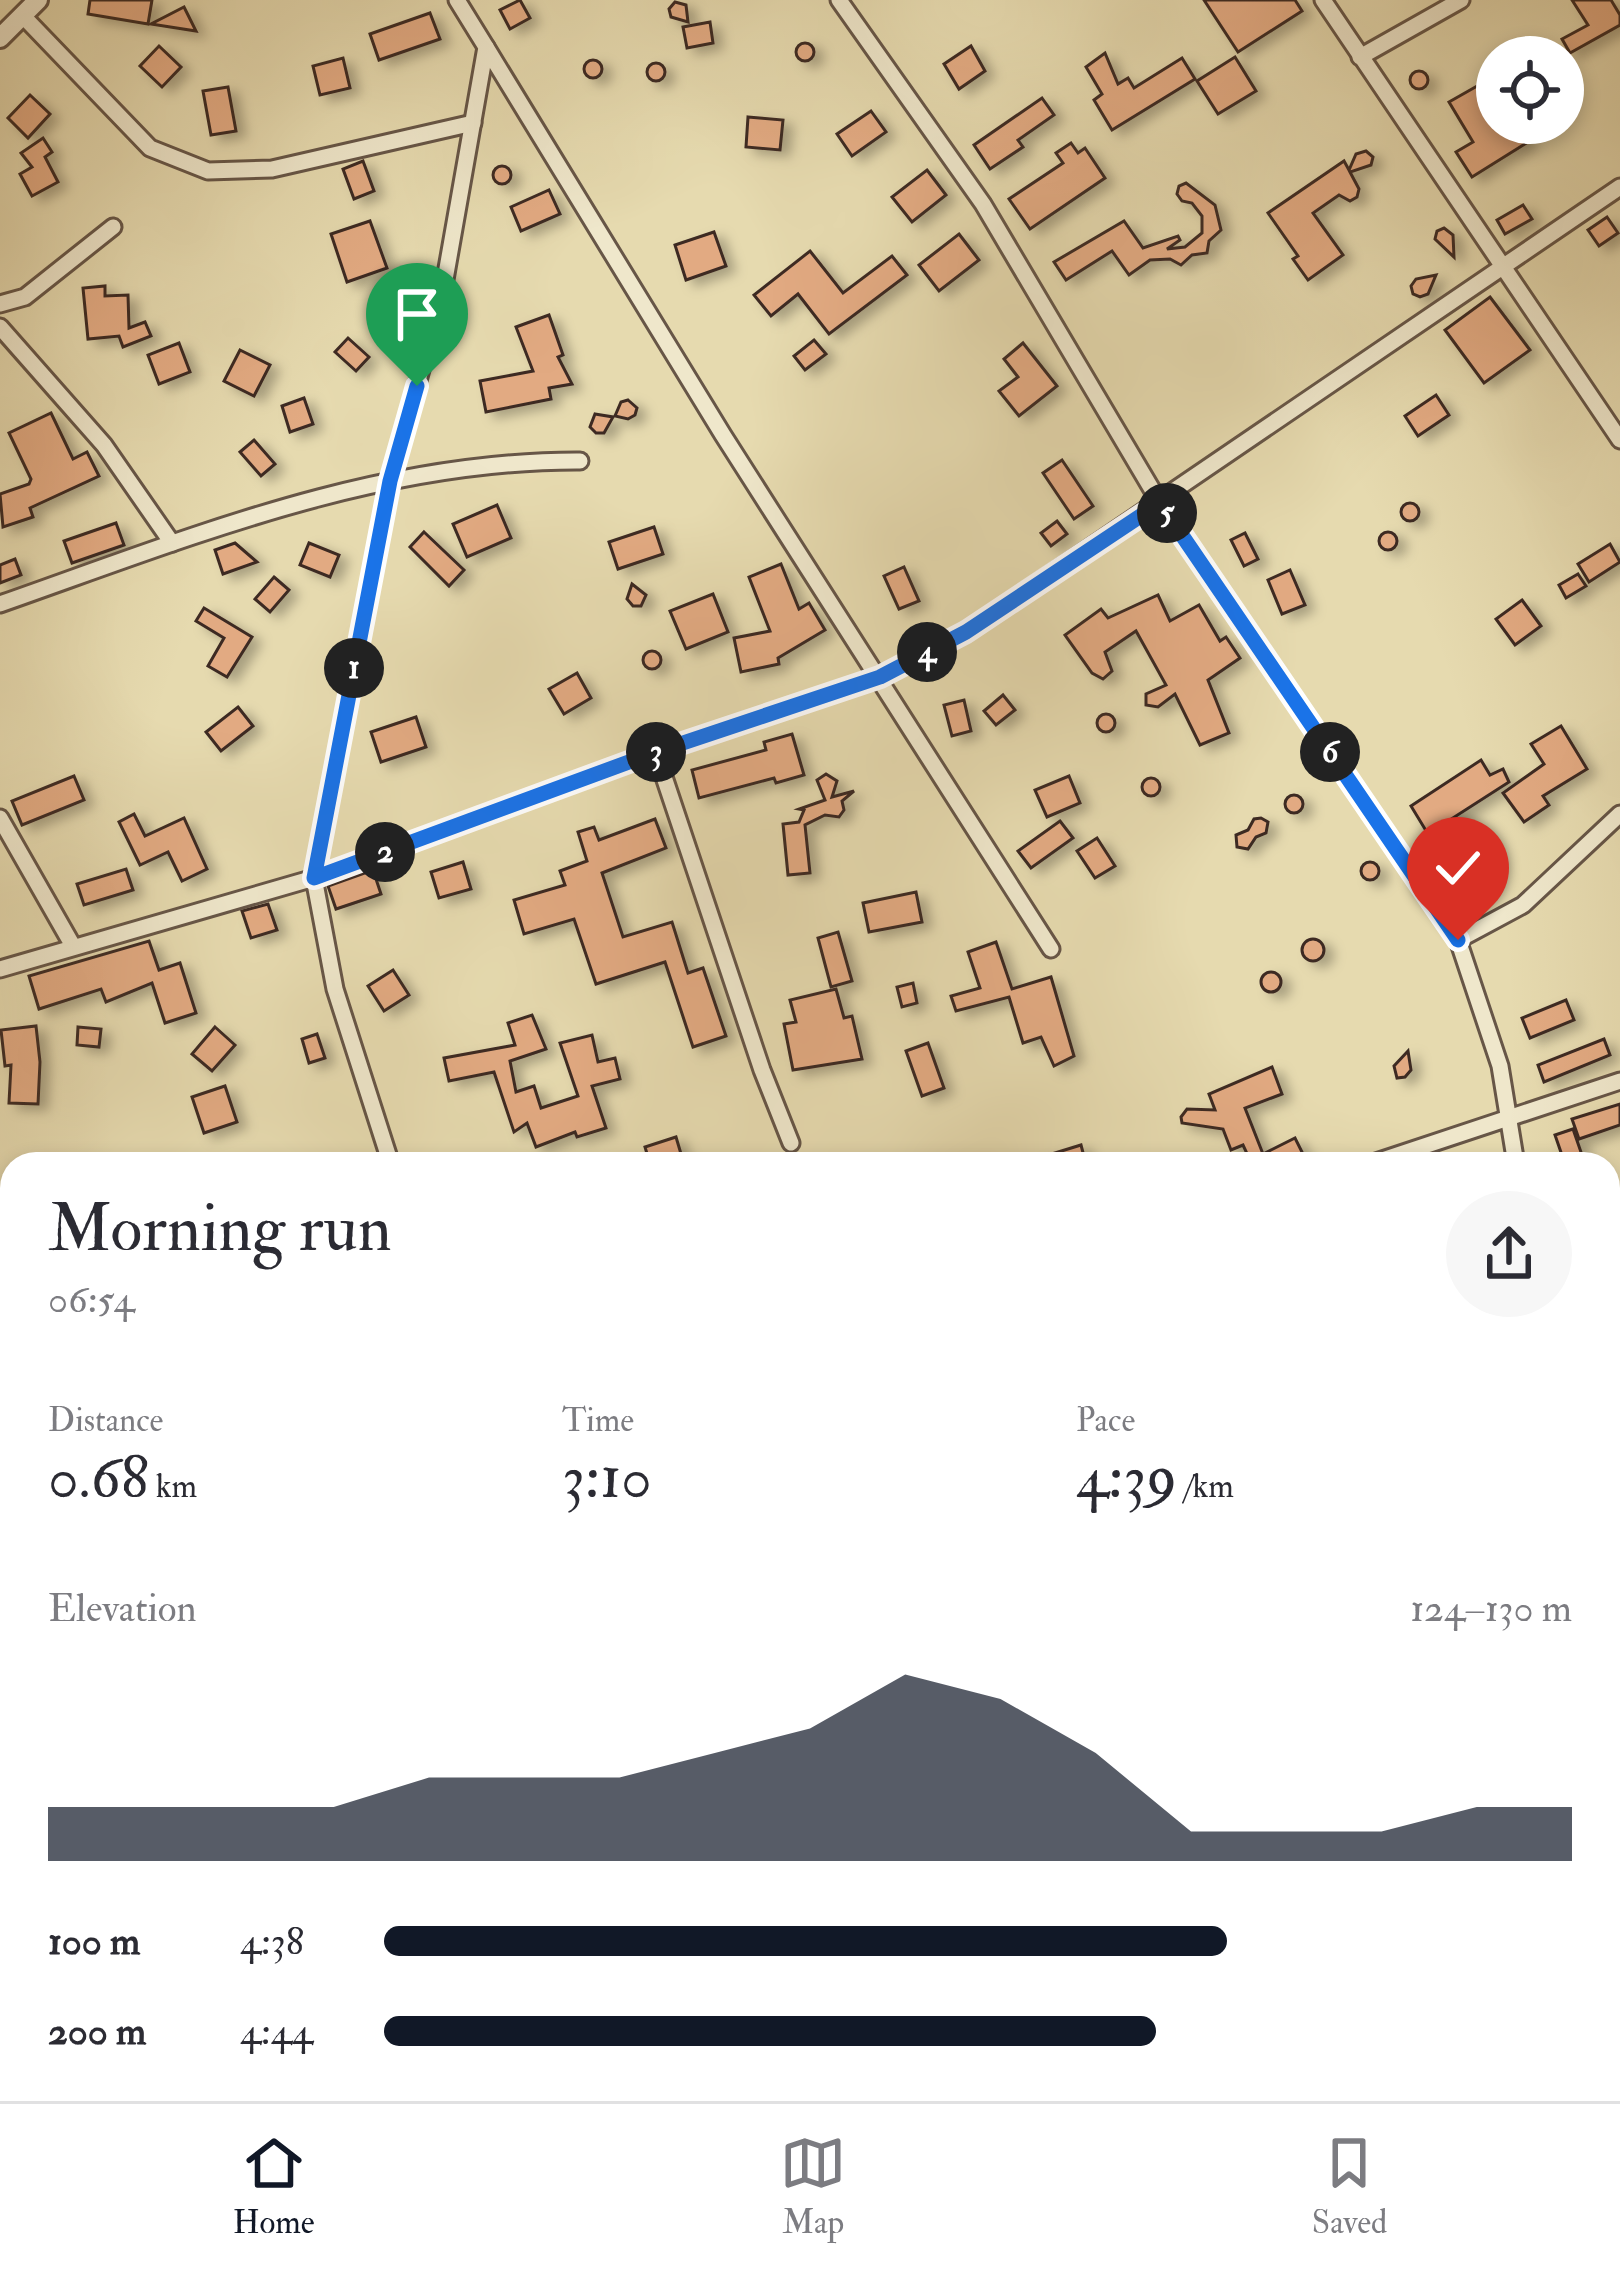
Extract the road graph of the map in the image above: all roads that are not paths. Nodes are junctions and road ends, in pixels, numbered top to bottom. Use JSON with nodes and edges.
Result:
{"nodes":[{"id":1,"x":38,"y":0,"type":"edge"},
{"id":2,"x":457,"y":0,"type":"edge"},
{"id":3,"x":839,"y":0,"type":"edge"},
{"id":4,"x":1323,"y":0,"type":"edge"},
{"id":5,"x":1461,"y":0,"type":"edge"},
{"id":6,"x":23,"y":16,"type":"junction"},
{"id":7,"x":0,"y":38,"type":"edge"},
{"id":8,"x":486,"y":47,"type":"junction"},
{"id":9,"x":1360,"y":57,"type":"junction"},
{"id":10,"x":472,"y":123,"type":"junction"},
{"id":11,"x":1620,"y":187,"type":"edge"},
{"id":12,"x":113,"y":227,"type":"dead end"},
{"id":13,"x":1502,"y":266,"type":"junction"},
{"id":14,"x":0,"y":304,"type":"edge"},
{"id":15,"x":0,"y":328,"type":"edge"},
{"id":16,"x":1620,"y":440,"type":"edge"},
{"id":17,"x":580,"y":461,"type":"dead end"},
{"id":18,"x":390,"y":481,"type":"junction"},
{"id":19,"x":1160,"y":503,"type":"junction"},
{"id":20,"x":172,"y":543,"type":"junction"},
{"id":21,"x":0,"y":604,"type":"edge"},
{"id":22,"x":880,"y":677,"type":"junction"},
{"id":23,"x":656,"y":752,"type":"junction"},
{"id":24,"x":1620,"y":814,"type":"edge"},
{"id":25,"x":0,"y":818,"type":"edge"},
{"id":26,"x":314,"y":878,"type":"junction"},
{"id":27,"x":1458,"y":940,"type":"junction"},
{"id":28,"x":73,"y":946,"type":"junction"},
{"id":29,"x":1051,"y":949,"type":"dead end"},
{"id":30,"x":0,"y":969,"type":"edge"},
{"id":31,"x":1620,"y":1082,"type":"edge"},
{"id":32,"x":1508,"y":1119,"type":"junction"},
{"id":33,"x":791,"y":1143,"type":"dead end"},
{"id":34,"x":387,"y":1152,"type":"edge"},
{"id":35,"x":1407,"y":1152,"type":"edge"},
{"id":36,"x":1514,"y":1152,"type":"edge"}],
"edges":[{"from":1,"to":6,"type":"street"},
{"from":2,"to":8,"type":"street"},
{"from":3,"to":19,"type":"street"},
{"from":4,"to":9,"type":"street"},
{"from":5,"to":9,"type":"street"},
{"from":6,"to":7,"type":"street"},
{"from":6,"to":10,"type":"street"},
{"from":8,"to":10,"type":"street"},
{"from":8,"to":22,"type":"street"},
{"from":9,"to":13,"type":"street"},
{"from":10,"to":18,"type":"street"},
{"from":11,"to":13,"type":"street"},
{"from":12,"to":14,"type":"street"},
{"from":13,"to":16,"type":"street"},
{"from":13,"to":19,"type":"street"},
{"from":15,"to":20,"type":"street"},
{"from":17,"to":18,"type":"street"},
{"from":18,"to":20,"type":"street"},
{"from":18,"to":26,"type":"street"},
{"from":19,"to":22,"type":"street"},
{"from":19,"to":27,"type":"street"},
{"from":20,"to":21,"type":"street"},
{"from":22,"to":23,"type":"street"},
{"from":22,"to":29,"type":"street"},
{"from":23,"to":26,"type":"street"},
{"from":23,"to":33,"type":"street"},
{"from":24,"to":27,"type":"street"},
{"from":25,"to":28,"type":"street"},
{"from":26,"to":28,"type":"street"},
{"from":26,"to":34,"type":"street"},
{"from":27,"to":32,"type":"street"},
{"from":28,"to":30,"type":"street"},
{"from":31,"to":32,"type":"street"},
{"from":32,"to":35,"type":"street"},
{"from":32,"to":36,"type":"street"}]}
